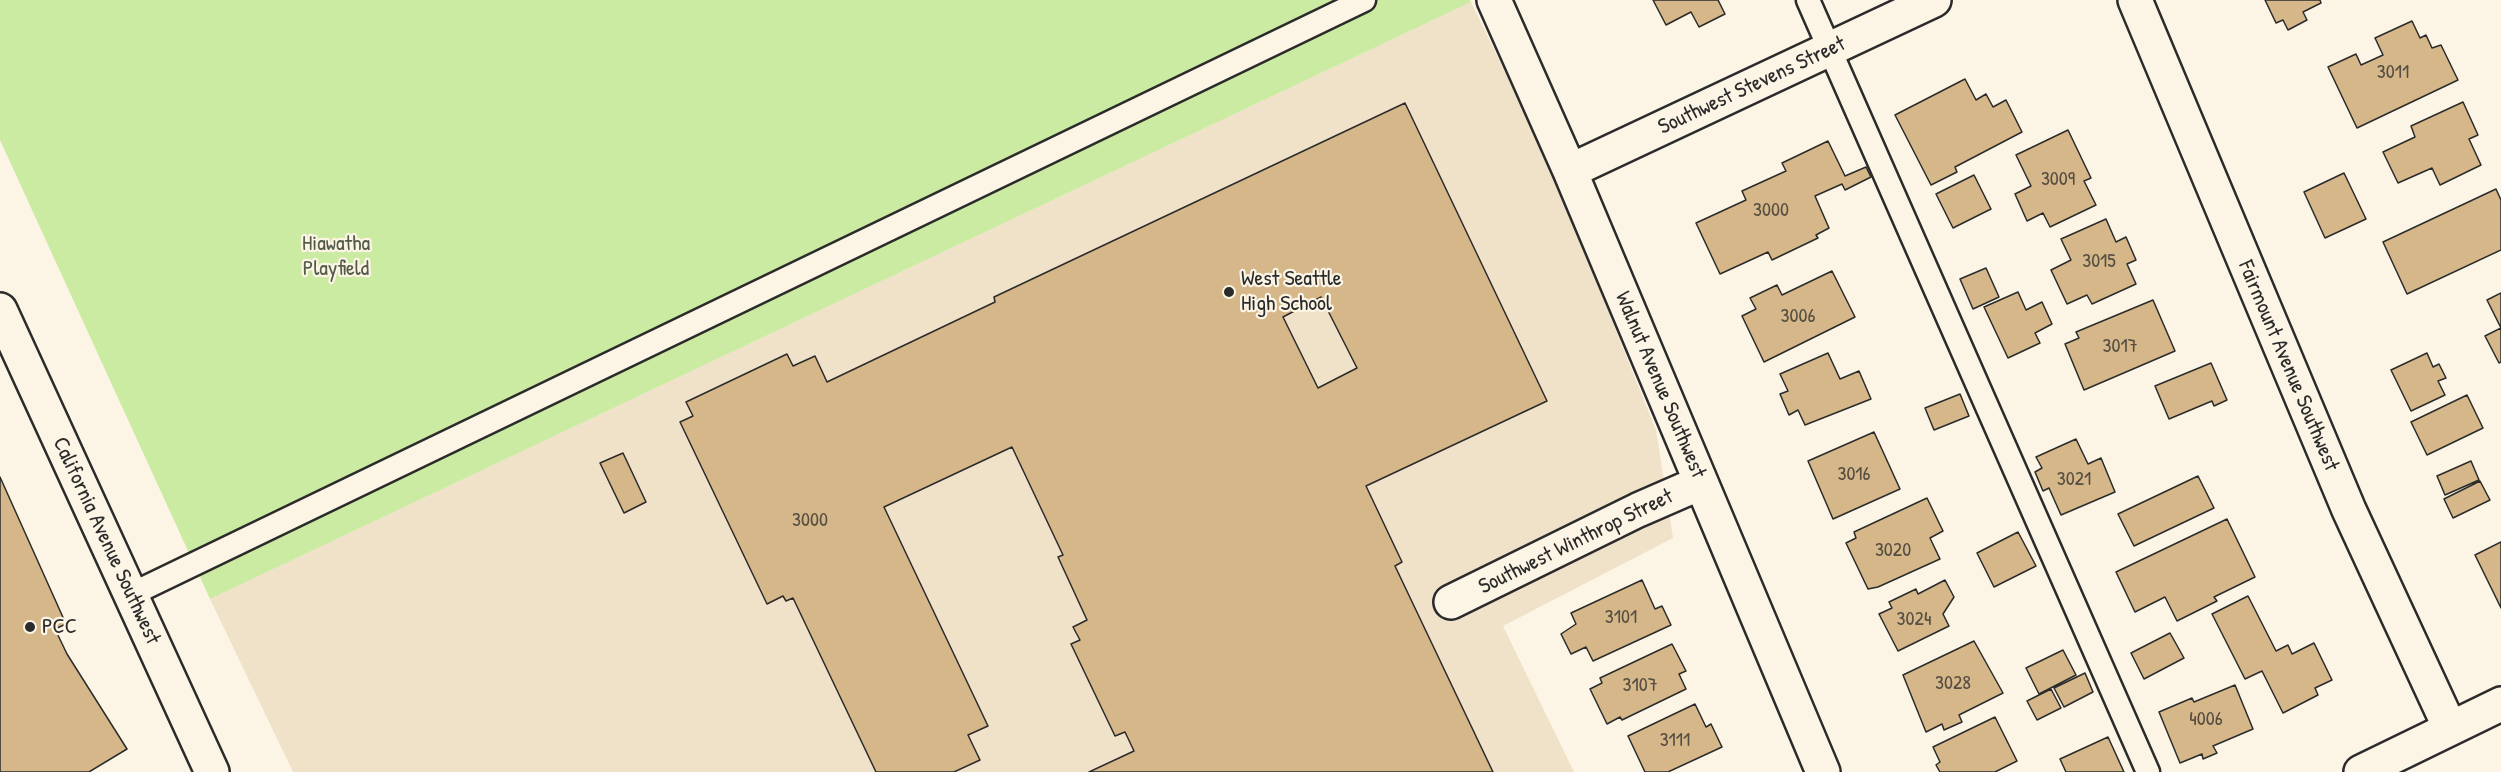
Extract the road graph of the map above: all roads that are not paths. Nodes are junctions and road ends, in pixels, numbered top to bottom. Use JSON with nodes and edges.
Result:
{"nodes":[{"id":1,"x":1364,"y":0,"type":"edge"},
{"id":2,"x":1494,"y":0,"type":"edge"},
{"id":3,"x":1808,"y":0,"type":"edge"},
{"id":4,"x":1934,"y":0,"type":"edge"},
{"id":5,"x":2135,"y":0,"type":"edge"},
{"id":6,"x":1829,"y":50,"type":"junction"},
{"id":7,"x":1570,"y":171,"type":"junction"},
{"id":8,"x":0,"y":310,"type":"edge"},
{"id":9,"x":1700,"y":483,"type":"junction"},
{"id":10,"x":130,"y":595,"type":"junction"},
{"id":11,"x":1452,"y":602,"type":"dead end"},
{"id":12,"x":2501,"y":704,"type":"edge"},
{"id":13,"x":2450,"y":728,"type":"junction"},
{"id":14,"x":212,"y":772,"type":"edge"},
{"id":15,"x":1823,"y":772,"type":"edge"},
{"id":16,"x":2148,"y":772,"type":"edge"},
{"id":17,"x":2361,"y":772,"type":"edge"}],
"edges":[{"from":1,"to":10,"type":"lane"},
{"from":2,"to":7,"type":"street","name":"Walnut Avenue Southwest"},
{"from":3,"to":6,"type":"lane"},
{"from":4,"to":6,"type":"street","name":"Southwest Stevens Street"},
{"from":5,"to":13,"type":"street","name":"Fairmount Avenue Southwest"},
{"from":6,"to":7,"type":"street","name":"Southwest Stevens Street"},
{"from":6,"to":16,"type":"lane"},
{"from":7,"to":9,"type":"street","name":"Walnut Avenue Southwest"},
{"from":8,"to":10,"type":"street","name":"California Avenue Southwest"},
{"from":9,"to":11,"type":"street","name":"Southwest Winthrop Street"},
{"from":9,"to":15,"type":"street","name":"Walnut Avenue Southwest"},
{"from":10,"to":14,"type":"street","name":"California Avenue Southwest"},
{"from":12,"to":13,"type":"street"},
{"from":13,"to":17,"type":"street"}]}
